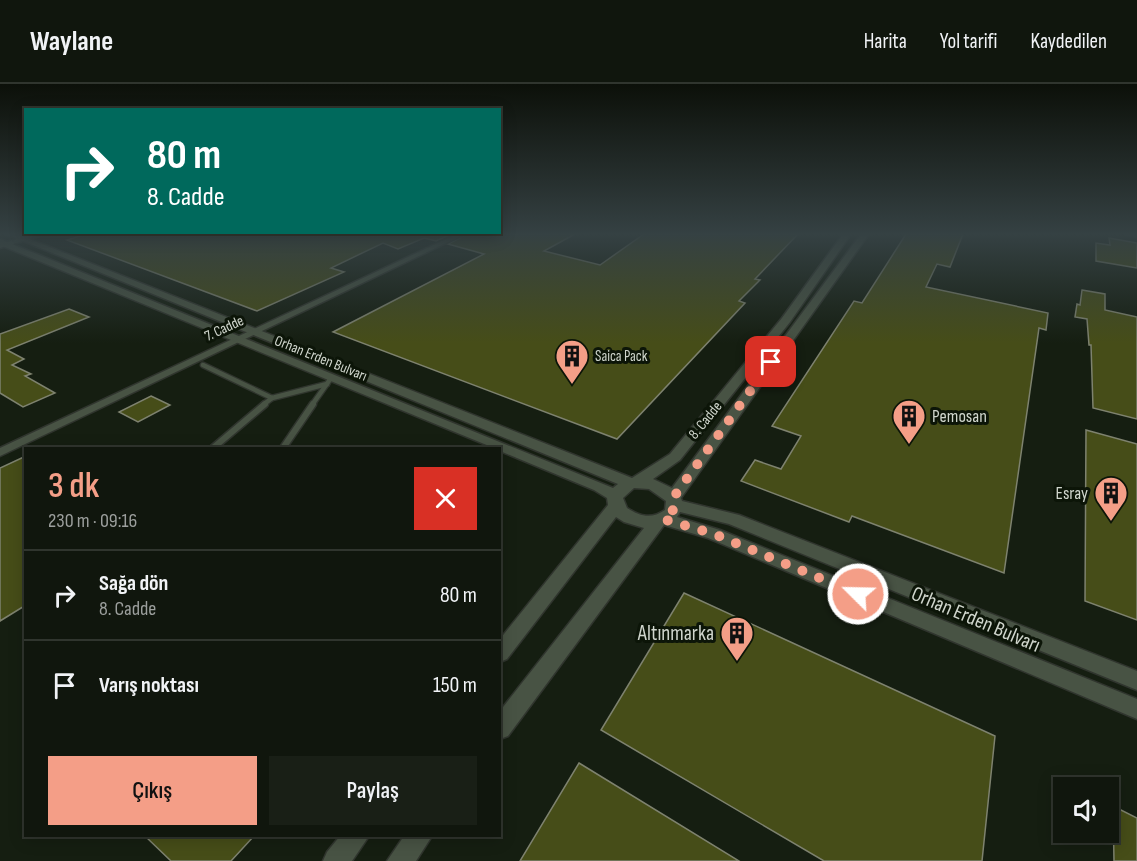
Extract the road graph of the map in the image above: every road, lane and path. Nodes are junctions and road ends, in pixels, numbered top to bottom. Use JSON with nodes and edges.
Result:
{"nodes":[{"id":1,"x":72,"y":270,"type":"edge"},
{"id":2,"x":102,"y":270,"type":"edge"},
{"id":3,"x":384,"y":270,"type":"edge"},
{"id":4,"x":821,"y":270,"type":"edge"},
{"id":5,"x":839,"y":270,"type":"edge"},
{"id":6,"x":254,"y":331,"type":"junction"},
{"id":7,"x":237,"y":339,"type":"junction"},
{"id":8,"x":203,"y":364,"type":"dead end"},
{"id":9,"x":329,"y":381,"type":"junction"},
{"id":10,"x":272,"y":398,"type":"junction"},
{"id":11,"x":214,"y":447,"type":"edge"},
{"id":12,"x":284,"y":447,"type":"edge"},
{"id":13,"x":499,"y":447,"type":"edge"},
{"id":14,"x":501,"y":448,"type":"edge"},
{"id":15,"x":0,"y":452,"type":"edge"},
{"id":16,"x":635,"y":482,"type":"junction"},
{"id":17,"x":615,"y":501,"type":"junction"},
{"id":18,"x":667,"y":511,"type":"junction"},
{"id":19,"x":501,"y":652,"type":"edge"},
{"id":20,"x":1137,"y":681,"type":"edge"},
{"id":21,"x":1137,"y":710,"type":"edge"},
{"id":22,"x":501,"y":727,"type":"edge"},
{"id":23,"x":355,"y":837,"type":"edge"},
{"id":24,"x":418,"y":837,"type":"edge"},
{"id":25,"x":336,"y":861,"type":"edge"},
{"id":26,"x":400,"y":861,"type":"edge"}],
"edges":[{"from":1,"to":7,"type":"street","name":"Orhan Erden Bulvarı"},
{"from":2,"to":6,"type":"street","name":"Orhan Erden Bulvarı"},
{"from":3,"to":6,"type":"street","name":"7. Cadde"},
{"from":4,"to":16,"type":"street","name":"8. Cadde"},
{"from":5,"to":18,"type":"street","name":"8. Cadde"},
{"from":6,"to":7,"type":"street","name":"7. Cadde"},
{"from":6,"to":16,"type":"street","name":"Orhan Erden Bulvarı"},
{"from":7,"to":9,"type":"street","name":"Orhan Erden Bulvarı"},
{"from":7,"to":15,"type":"street","name":"7. Cadde"},
{"from":8,"to":10,"type":"lane"},
{"from":9,"to":10,"type":"lane"},
{"from":9,"to":12,"type":"lane"},
{"from":9,"to":13,"type":"street","name":"Orhan Erden Bulvarı"},
{"from":10,"to":11,"type":"lane"},
{"from":14,"to":17,"type":"street","name":"Orhan Erden Bulvarı"},
{"from":16,"to":17,"type":"street"},
{"from":16,"to":18,"type":"street","name":"Orhan Erden Bulvarı"},
{"from":17,"to":18,"type":"street","name":"Orhan Erden Bulvarı"},
{"from":17,"to":19,"type":"street"},
{"from":18,"to":20,"type":"street","name":"Orhan Erden Bulvarı"},
{"from":18,"to":21,"type":"street","name":"Orhan Erden Bulvarı"},
{"from":18,"to":22,"type":"street","name":"8. Cadde"},
{"from":23,"to":25,"type":"street"},
{"from":24,"to":26,"type":"street"}]}
